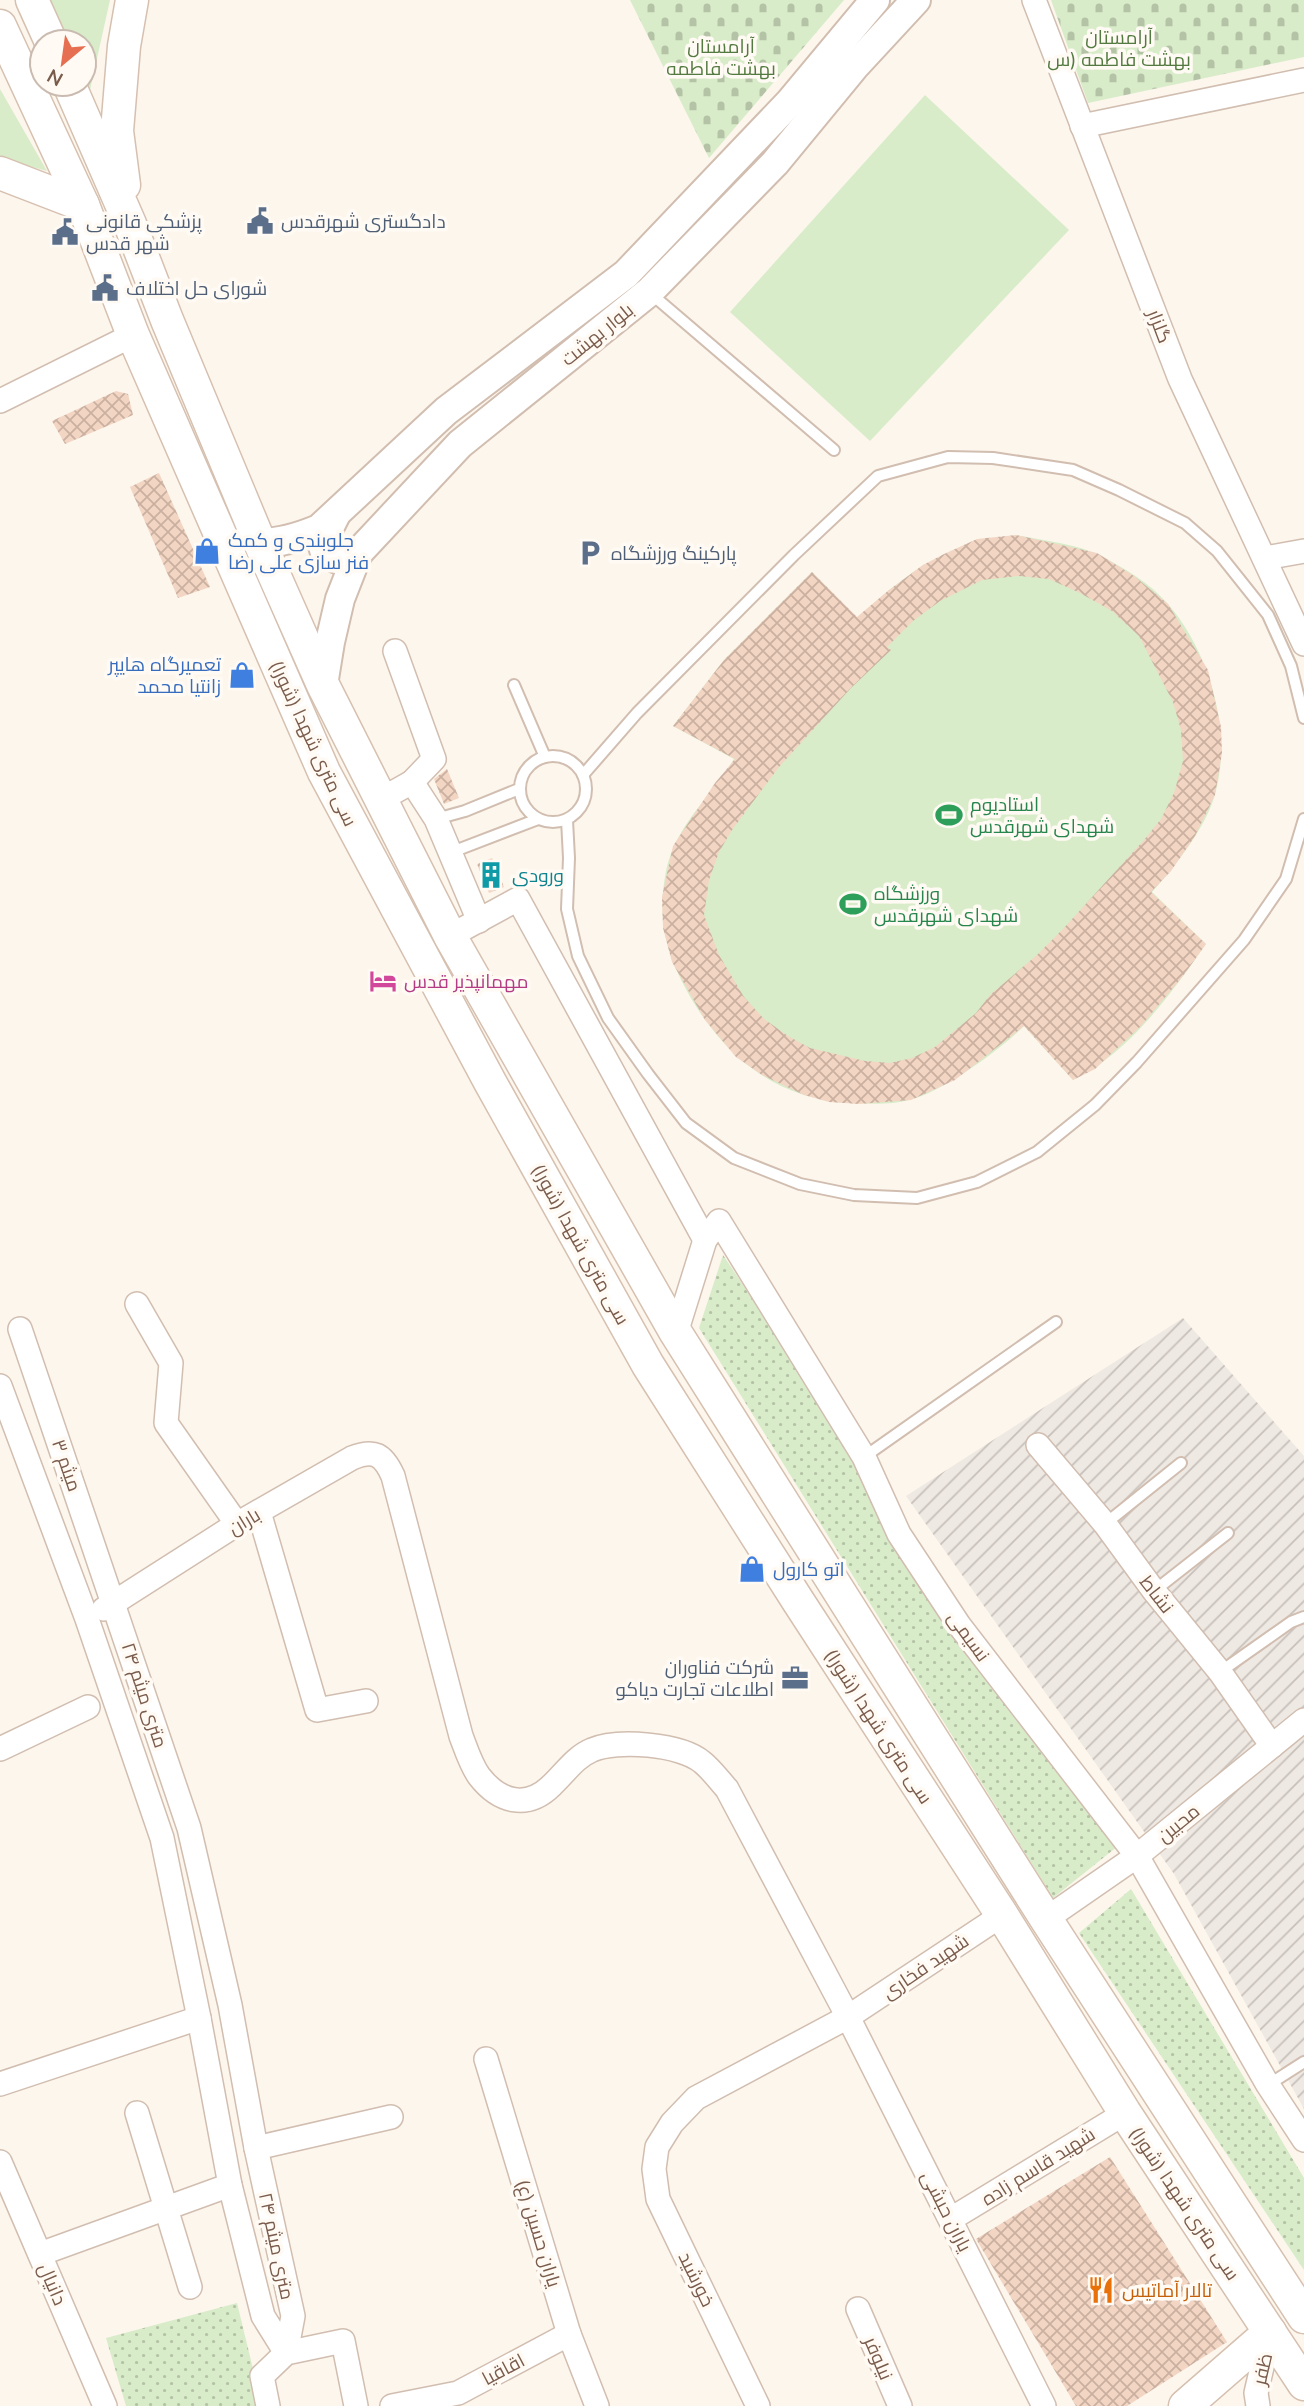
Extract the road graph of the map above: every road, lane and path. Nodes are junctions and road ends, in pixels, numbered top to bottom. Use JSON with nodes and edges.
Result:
{"nodes":[{"id":1,"x":32,"y":0,"type":"edge"},
{"id":2,"x":132,"y":0,"type":"edge"},
{"id":3,"x":875,"y":0,"type":"edge"},
{"id":4,"x":916,"y":0,"type":"edge"},
{"id":5,"x":1034,"y":0,"type":"edge"},
{"id":6,"x":0,"y":26,"type":"edge"},
{"id":7,"x":45,"y":28,"type":"edge"},
{"id":8,"x":1304,"y":80,"type":"edge"},
{"id":9,"x":75,"y":98,"type":"edge"},
{"id":10,"x":1082,"y":125,"type":"junction"},
{"id":11,"x":0,"y":173,"type":"edge"},
{"id":12,"x":83,"y":205,"type":"junction"},
{"id":13,"x":130,"y":225,"type":"junction"},
{"id":14,"x":626,"y":274,"type":"junction"},
{"id":15,"x":645,"y":295,"type":"junction"},
{"id":16,"x":167,"y":320,"type":"junction"},
{"id":17,"x":133,"y":335,"type":"junction"},
{"id":18,"x":0,"y":401,"type":"edge"},
{"id":19,"x":834,"y":450,"type":"dead end"},
{"id":20,"x":335,"y":516,"type":"junction"},
{"id":21,"x":260,"y":544,"type":"junction"},
{"id":22,"x":1304,"y":551,"type":"edge"},
{"id":23,"x":358,"y":553,"type":"junction"},
{"id":24,"x":1265,"y":558,"type":"junction"},
{"id":25,"x":1304,"y":644,"type":"edge"},
{"id":26,"x":395,"y":651,"type":"dead end"},
{"id":27,"x":323,"y":685,"type":"junction"},
{"id":28,"x":514,"y":685,"type":"dead end"},
{"id":29,"x":1304,"y":718,"type":"edge"},
{"id":30,"x":545,"y":757,"type":"junction"},
{"id":31,"x":583,"y":775,"type":"junction"},
{"id":32,"x":412,"y":782,"type":"junction"},
{"id":33,"x":519,"y":789,"type":"junction"},
{"id":34,"x":380,"y":800,"type":"junction"},
{"id":35,"x":436,"y":819,"type":"junction"},
{"id":36,"x":537,"y":819,"type":"junction"},
{"id":37,"x":1304,"y":819,"type":"edge"},
{"id":38,"x":567,"y":820,"type":"junction"},
{"id":39,"x":452,"y":852,"type":"junction"},
{"id":40,"x":479,"y":921,"type":"junction"},
{"id":41,"x":450,"y":936,"type":"junction"},
{"id":42,"x":705,"y":1240,"type":"junction"},
{"id":43,"x":136,"y":1304,"type":"dead end"},
{"id":44,"x":1056,"y":1322,"type":"dead end"},
{"id":45,"x":20,"y":1329,"type":"dead end"},
{"id":46,"x":676,"y":1333,"type":"junction"},
{"id":47,"x":648,"y":1365,"type":"junction"},
{"id":48,"x":0,"y":1386,"type":"edge"},
{"id":49,"x":1038,"y":1445,"type":"dead end"},
{"id":50,"x":379,"y":1456,"type":"joint"},
{"id":51,"x":864,"y":1457,"type":"junction"},
{"id":52,"x":1181,"y":1463,"type":"dead end"},
{"id":53,"x":259,"y":1512,"type":"junction"},
{"id":54,"x":237,"y":1524,"type":"junction"},
{"id":55,"x":1105,"y":1524,"type":"junction"},
{"id":56,"x":1228,"y":1533,"type":"dead end"},
{"id":57,"x":1154,"y":1591,"type":"junction"},
{"id":58,"x":114,"y":1602,"type":"junction"},
{"id":59,"x":1304,"y":1617,"type":"edge"},
{"id":60,"x":87,"y":1619,"type":"junction"},
{"id":61,"x":1220,"y":1672,"type":"junction"},
{"id":62,"x":366,"y":1702,"type":"dead end"},
{"id":63,"x":88,"y":1707,"type":"dead end"},
{"id":64,"x":1304,"y":1720,"type":"edge"},
{"id":65,"x":1272,"y":1746,"type":"junction"},
{"id":66,"x":0,"y":1749,"type":"edge"},
{"id":67,"x":189,"y":1828,"type":"junction"},
{"id":68,"x":162,"y":1838,"type":"junction"},
{"id":69,"x":1137,"y":1856,"type":"junction"},
{"id":70,"x":1002,"y":1915,"type":"junction"},
{"id":71,"x":1046,"y":1919,"type":"junction"},
{"id":72,"x":848,"y":2017,"type":"junction"},
{"id":73,"x":200,"y":2018,"type":"junction"},
{"id":74,"x":486,"y":2059,"type":"dead end"},
{"id":75,"x":1304,"y":2062,"type":"edge"},
{"id":76,"x":0,"y":2084,"type":"edge"},
{"id":77,"x":1268,"y":2085,"type":"junction"},
{"id":78,"x":137,"y":2113,"type":"dead end"},
{"id":79,"x":1125,"y":2113,"type":"junction"},
{"id":80,"x":391,"y":2117,"type":"dead end"},
{"id":81,"x":1304,"y":2140,"type":"edge"},
{"id":82,"x":657,"y":2147,"type":"joint"},
{"id":83,"x":256,"y":2148,"type":"junction"},
{"id":84,"x":0,"y":2162,"type":"edge"},
{"id":85,"x":230,"y":2185,"type":"junction"},
{"id":86,"x":166,"y":2208,"type":"junction"},
{"id":87,"x":951,"y":2220,"type":"junction"},
{"id":88,"x":40,"y":2254,"type":"junction"},
{"id":89,"x":190,"y":2287,"type":"dead end"},
{"id":90,"x":858,"y":2309,"type":"dead end"},
{"id":91,"x":1304,"y":2317,"type":"edge"},
{"id":92,"x":1270,"y":2332,"type":"junction"},
{"id":93,"x":569,"y":2334,"type":"junction"},
{"id":94,"x":286,"y":2353,"type":"junction"},
{"id":95,"x":1304,"y":2384,"type":"edge"},
{"id":96,"x":105,"y":2406,"type":"edge"},
{"id":97,"x":268,"y":2406,"type":"edge"},
{"id":98,"x":356,"y":2406,"type":"edge"},
{"id":99,"x":392,"y":2406,"type":"edge"},
{"id":100,"x":597,"y":2406,"type":"edge"},
{"id":101,"x":758,"y":2406,"type":"edge"},
{"id":102,"x":900,"y":2406,"type":"edge"},
{"id":103,"x":1044,"y":2406,"type":"edge"},
{"id":104,"x":1185,"y":2406,"type":"edge"},
{"id":105,"x":1258,"y":2406,"type":"edge"}],
"edges":[{"from":1,"to":7,"type":"main road"},
{"from":2,"to":13,"type":"main road"},
{"from":3,"to":14,"type":"street","name":"بلوار بهشت"},
{"from":4,"to":15,"type":"street","name":"بلوار بهشت"},
{"from":5,"to":10,"type":"street","name":"گلزار"},
{"from":6,"to":12,"type":"main road","name":"سی متری شهدا (شورا)"},
{"from":8,"to":10,"type":"street"},
{"from":9,"to":13,"type":"main road","name":"سی متری شهدا (شورا)"},
{"from":10,"to":24,"type":"street","name":"گلزار"},
{"from":11,"to":12,"type":"main road"},
{"from":12,"to":17,"type":"main road","name":"سی متری شهدا (شورا)"},
{"from":13,"to":16,"type":"main road","name":"سی متری شهدا (شورا)"},
{"from":14,"to":15,"type":"street"},
{"from":14,"to":20,"type":"street","name":"بلوار بهشت"},
{"from":15,"to":19,"type":"lane"},
{"from":15,"to":23,"type":"street","name":"بلوار بهشت"},
{"from":16,"to":17,"type":"main road"},
{"from":16,"to":21,"type":"main road","name":"سی متری شهدا (شورا)"},
{"from":17,"to":18,"type":"street"},
{"from":17,"to":47,"type":"main road","name":"سی متری شهدا (شورا)"},
{"from":20,"to":21,"type":"street","name":"بلوار بهشت"},
{"from":20,"to":23,"type":"street"},
{"from":21,"to":27,"type":"main road","name":"سی متری شهدا (شورا)"},
{"from":22,"to":24,"type":"street"},
{"from":23,"to":27,"type":"street","name":"بلوار بهشت"},
{"from":24,"to":25,"type":"street","name":"گلزار"},
{"from":26,"to":32,"type":"street"},
{"from":27,"to":34,"type":"main road","name":"سی متری شهدا (شورا)"},
{"from":28,"to":30,"type":"lane"},
{"from":29,"to":31,"type":"lane"},
{"from":30,"to":31,"type":"lane"},
{"from":30,"to":33,"type":"lane"},
{"from":31,"to":38,"type":"lane"},
{"from":32,"to":34,"type":"street"},
{"from":32,"to":35,"type":"street"},
{"from":33,"to":35,"type":"lane"},
{"from":33,"to":36,"type":"lane"},
{"from":34,"to":41,"type":"main road","name":"سی متری شهدا (شورا)"},
{"from":35,"to":39,"type":"street"},
{"from":36,"to":38,"type":"lane"},
{"from":36,"to":39,"type":"lane"},
{"from":37,"to":38,"type":"lane"},
{"from":39,"to":40,"type":"street"},
{"from":40,"to":41,"type":"street"},
{"from":40,"to":42,"type":"street"},
{"from":41,"to":46,"type":"main road","name":"سی متری شهدا (شورا)"},
{"from":42,"to":46,"type":"street"},
{"from":42,"to":51,"type":"street","name":"نسیمی"},
{"from":43,"to":54,"type":"street"},
{"from":44,"to":51,"type":"lane"},
{"from":45,"to":58,"type":"street","name":"میثم ۳"},
{"from":46,"to":47,"type":"main road"},
{"from":46,"to":71,"type":"main road","name":"سی متری شهدا (شورا)"},
{"from":47,"to":70,"type":"main road","name":"سی متری شهدا (شورا)"},
{"from":48,"to":60,"type":"street","name":"میثم ۳"},
{"from":49,"to":55,"type":"street","name":"نشاط"},
{"from":50,"to":53,"type":"street","name":"باران"},
{"from":50,"to":72,"type":"street","name":"یاران حبشی"},
{"from":51,"to":69,"type":"street","name":"نسیمی"},
{"from":52,"to":55,"type":"lane"},
{"from":53,"to":54,"type":"street","name":"باران"},
{"from":53,"to":62,"type":"street"},
{"from":54,"to":58,"type":"street","name":"باران"},
{"from":55,"to":57,"type":"street","name":"نشاط"},
{"from":56,"to":57,"type":"lane"},
{"from":57,"to":61,"type":"street","name":"نشاط"},
{"from":58,"to":60,"type":"street","name":"باران"},
{"from":58,"to":67,"type":"street","name":"۲۴ متری میثم"},
{"from":59,"to":61,"type":"lane"},
{"from":60,"to":68,"type":"street","name":"۲۴ متری میثم"},
{"from":61,"to":65,"type":"street","name":"نشاط"},
{"from":63,"to":66,"type":"street"},
{"from":64,"to":65,"type":"street","name":"محبین"},
{"from":65,"to":69,"type":"street","name":"محبین"},
{"from":67,"to":68,"type":"street"},
{"from":67,"to":83,"type":"street","name":"۲۴ متری میثم"},
{"from":68,"to":73,"type":"street","name":"۲۴ متری میثم"},
{"from":69,"to":71,"type":"street","name":"محبین"},
{"from":69,"to":77,"type":"street","name":"نسیمی"},
{"from":70,"to":72,"type":"street","name":"شهید فخاری"},
{"from":70,"to":79,"type":"main road","name":"سی متری شهدا (شورا)"},
{"from":71,"to":91,"type":"main road","name":"سی متری شهدا (شورا)"},
{"from":72,"to":82,"type":"street","name":"شهید فخاری"},
{"from":72,"to":87,"type":"street","name":"یاران حبشی"},
{"from":73,"to":76,"type":"street"},
{"from":73,"to":85,"type":"street","name":"۲۴ متری میثم"},
{"from":74,"to":93,"type":"street","name":"یاران حسین (ع)"},
{"from":75,"to":77,"type":"lane"},
{"from":77,"to":81,"type":"street","name":"نسیمی"},
{"from":78,"to":86,"type":"street"},
{"from":79,"to":87,"type":"street","name":"شهید قاسم زاده"},
{"from":79,"to":92,"type":"main road","name":"سی متری شهدا (شورا)"},
{"from":80,"to":83,"type":"street"},
{"from":82,"to":101,"type":"street","name":"خورشید"},
{"from":83,"to":94,"type":"street","name":"۲۴ متری میثم"},
{"from":84,"to":88,"type":"street","name":"دانیال"},
{"from":85,"to":86,"type":"street"},
{"from":85,"to":94,"type":"street","name":"۲۴ متری میثم"},
{"from":86,"to":88,"type":"street"},
{"from":86,"to":89,"type":"street"},
{"from":87,"to":103,"type":"street","name":"یاران حبشی"},
{"from":88,"to":96,"type":"street","name":"دانیال"},
{"from":90,"to":102,"type":"street","name":"نیلوفر"},
{"from":92,"to":95,"type":"main road","name":"سی متری شهدا (شورا)"},
{"from":92,"to":104,"type":"main road"},
{"from":92,"to":105,"type":"street","name":"ظفر"},
{"from":93,"to":99,"type":"street","name":"اقاقیا"},
{"from":93,"to":100,"type":"street","name":"یاران حسین (ع)"},
{"from":94,"to":97,"type":"street"},
{"from":94,"to":98,"type":"street"}]}
